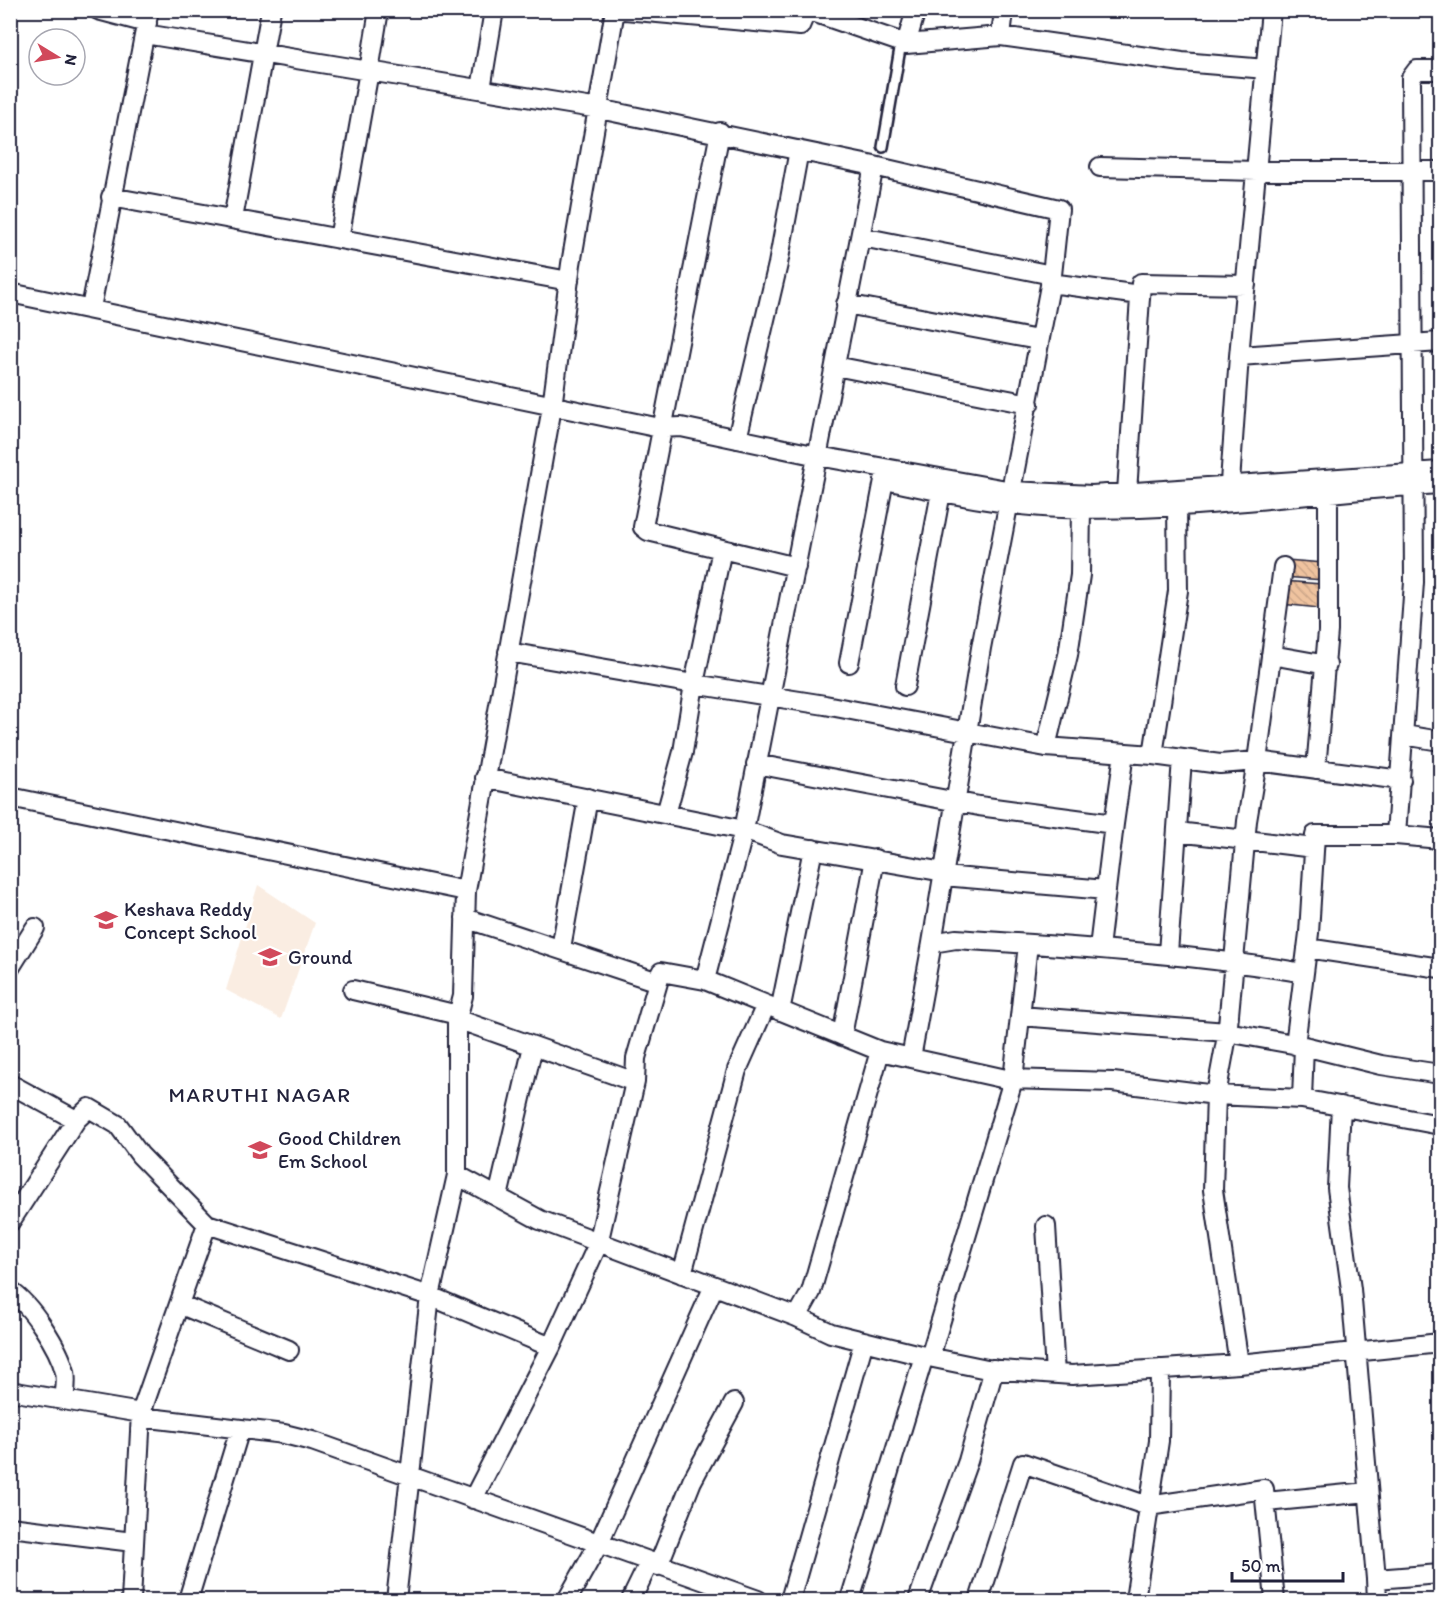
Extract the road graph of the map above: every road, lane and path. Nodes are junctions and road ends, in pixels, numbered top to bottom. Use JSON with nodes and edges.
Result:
{"nodes":[{"id":1,"x":98,"y":10,"type":"edge"},
{"id":2,"x":271,"y":10,"type":"edge"},
{"id":3,"x":379,"y":10,"type":"edge"},
{"id":4,"x":494,"y":10,"type":"edge"},
{"id":5,"x":615,"y":10,"type":"edge"},
{"id":6,"x":625,"y":10,"type":"edge"},
{"id":7,"x":916,"y":10,"type":"edge"},
{"id":8,"x":1004,"y":10,"type":"edge"},
{"id":9,"x":1271,"y":10,"type":"edge"},
{"id":10,"x":806,"y":11,"type":"edge"},
{"id":11,"x":727,"y":15,"type":"edge"},
{"id":12,"x":147,"y":22,"type":"edge"},
{"id":13,"x":1002,"y":36,"type":"junction"},
{"id":14,"x":904,"y":44,"type":"junction"},
{"id":15,"x":263,"y":52,"type":"junction"},
{"id":16,"x":1266,"y":69,"type":"junction"},
{"id":17,"x":1440,"y":70,"type":"edge"},
{"id":18,"x":369,"y":71,"type":"junction"},
{"id":19,"x":481,"y":89,"type":"junction"},
{"id":20,"x":599,"y":109,"type":"junction"},
{"id":21,"x":720,"y":132,"type":"junction"},
{"id":22,"x":883,"y":147,"type":"dead end"},
{"id":23,"x":799,"y":150,"type":"junction"},
{"id":24,"x":874,"y":166,"type":"junction"},
{"id":25,"x":1100,"y":167,"type":"dead end"},
{"id":26,"x":1257,"y":171,"type":"junction"},
{"id":27,"x":1413,"y":171,"type":"junction"},
{"id":28,"x":1440,"y":171,"type":"edge"},
{"id":29,"x":111,"y":197,"type":"junction"},
{"id":30,"x":233,"y":219,"type":"junction"},
{"id":31,"x":861,"y":237,"type":"junction"},
{"id":32,"x":339,"y":238,"type":"junction"},
{"id":33,"x":1051,"y":279,"type":"junction"},
{"id":34,"x":569,"y":281,"type":"junction"},
{"id":35,"x":1245,"y":285,"type":"junction"},
{"id":36,"x":10,"y":293,"type":"edge"},
{"id":37,"x":1140,"y":295,"type":"junction"},
{"id":38,"x":846,"y":304,"type":"junction"},
{"id":39,"x":91,"y":308,"type":"junction"},
{"id":40,"x":1038,"y":340,"type":"junction"},
{"id":41,"x":1412,"y":342,"type":"junction"},
{"id":42,"x":1440,"y":342,"type":"edge"},
{"id":43,"x":1239,"y":356,"type":"junction"},
{"id":44,"x":836,"y":366,"type":"junction"},
{"id":45,"x":1029,"y":404,"type":"junction"},
{"id":46,"x":552,"y":407,"type":"junction"},
{"id":47,"x":664,"y":429,"type":"junction"},
{"id":48,"x":737,"y":439,"type":"junction"},
{"id":49,"x":817,"y":461,"type":"junction"},
{"id":50,"x":1440,"y":471,"type":"edge"},
{"id":51,"x":1413,"y":479,"type":"junction"},
{"id":52,"x":884,"y":480,"type":"junction"},
{"id":53,"x":1440,"y":484,"type":"edge"},
{"id":54,"x":941,"y":492,"type":"junction"},
{"id":55,"x":1127,"y":492,"type":"junction"},
{"id":56,"x":1328,"y":492,"type":"junction"},
{"id":57,"x":1229,"y":493,"type":"junction"},
{"id":58,"x":1010,"y":498,"type":"junction"},
{"id":59,"x":1177,"y":505,"type":"junction"},
{"id":60,"x":1081,"y":508,"type":"junction"},
{"id":61,"x":722,"y":549,"type":"junction"},
{"id":62,"x":796,"y":567,"type":"junction"},
{"id":63,"x":1283,"y":567,"type":"dead end"},
{"id":64,"x":508,"y":652,"type":"junction"},
{"id":65,"x":1271,"y":655,"type":"junction"},
{"id":66,"x":849,"y":663,"type":"dead end"},
{"id":67,"x":1327,"y":664,"type":"junction"},
{"id":68,"x":694,"y":684,"type":"junction"},
{"id":69,"x":905,"y":686,"type":"dead end"},
{"id":70,"x":769,"y":696,"type":"junction"},
{"id":71,"x":968,"y":732,"type":"junction"},
{"id":72,"x":1404,"y":735,"type":"junction"},
{"id":73,"x":1440,"y":741,"type":"edge"},
{"id":74,"x":1046,"y":747,"type":"junction"},
{"id":75,"x":1124,"y":753,"type":"junction"},
{"id":76,"x":1153,"y":755,"type":"junction"},
{"id":77,"x":1182,"y":759,"type":"junction"},
{"id":78,"x":1257,"y":761,"type":"junction"},
{"id":79,"x":756,"y":764,"type":"junction"},
{"id":80,"x":1316,"y":769,"type":"junction"},
{"id":81,"x":485,"y":778,"type":"junction"},
{"id":82,"x":1401,"y":780,"type":"junction"},
{"id":83,"x":10,"y":797,"type":"edge"},
{"id":84,"x":588,"y":798,"type":"junction"},
{"id":85,"x":956,"y":802,"type":"junction"},
{"id":86,"x":666,"y":814,"type":"junction"},
{"id":87,"x":1114,"y":824,"type":"junction"},
{"id":88,"x":744,"y":830,"type":"junction"},
{"id":89,"x":1178,"y":832,"type":"junction"},
{"id":90,"x":1396,"y":835,"type":"junction"},
{"id":91,"x":1440,"y":839,"type":"edge"},
{"id":92,"x":1245,"y":841,"type":"junction"},
{"id":93,"x":1314,"y":848,"type":"junction"},
{"id":94,"x":813,"y":849,"type":"junction"},
{"id":95,"x":875,"y":859,"type":"junction"},
{"id":96,"x":944,"y":874,"type":"junction"},
{"id":97,"x":1106,"y":890,"type":"junction"},
{"id":98,"x":466,"y":891,"type":"junction"},
{"id":99,"x":465,"y":918,"type":"junction"},
{"id":100,"x":35,"y":928,"type":"dead end"},
{"id":101,"x":932,"y":943,"type":"junction"},
{"id":102,"x":1028,"y":944,"type":"junction"},
{"id":103,"x":561,"y":948,"type":"junction"},
{"id":104,"x":1099,"y":948,"type":"junction"},
{"id":105,"x":1307,"y":948,"type":"junction"},
{"id":106,"x":1168,"y":953,"type":"junction"},
{"id":107,"x":1234,"y":961,"type":"junction"},
{"id":108,"x":10,"y":968,"type":"edge"},
{"id":109,"x":1440,"y":968,"type":"edge"},
{"id":110,"x":1304,"y":973,"type":"junction"},
{"id":111,"x":705,"y":980,"type":"junction"},
{"id":112,"x":658,"y":982,"type":"junction"},
{"id":113,"x":353,"y":990,"type":"dead end"},
{"id":114,"x":773,"y":1008,"type":"junction"},
{"id":115,"x":1020,"y":1016,"type":"junction"},
{"id":116,"x":457,"y":1017,"type":"junction"},
{"id":117,"x":1227,"y":1032,"type":"junction"},
{"id":118,"x":842,"y":1036,"type":"junction"},
{"id":119,"x":533,"y":1046,"type":"junction"},
{"id":120,"x":1299,"y":1046,"type":"junction"},
{"id":121,"x":880,"y":1051,"type":"junction"},
{"id":122,"x":911,"y":1058,"type":"junction"},
{"id":123,"x":1440,"y":1074,"type":"edge"},
{"id":124,"x":1013,"y":1080,"type":"junction"},
{"id":125,"x":634,"y":1082,"type":"junction"},
{"id":126,"x":10,"y":1084,"type":"edge"},
{"id":127,"x":1216,"y":1095,"type":"junction"},
{"id":128,"x":1302,"y":1099,"type":"junction"},
{"id":129,"x":1341,"y":1106,"type":"junction"},
{"id":130,"x":76,"y":1120,"type":"junction"},
{"id":131,"x":1440,"y":1125,"type":"edge"},
{"id":132,"x":457,"y":1175,"type":"junction"},
{"id":133,"x":498,"y":1197,"type":"junction"},
{"id":134,"x":10,"y":1222,"type":"edge"},
{"id":135,"x":207,"y":1224,"type":"junction"},
{"id":136,"x":1046,"y":1226,"type":"dead end"},
{"id":137,"x":598,"y":1244,"type":"junction"},
{"id":138,"x":682,"y":1274,"type":"junction"},
{"id":139,"x":714,"y":1286,"type":"junction"},
{"id":140,"x":10,"y":1292,"type":"edge"},
{"id":141,"x":430,"y":1296,"type":"junction"},
{"id":142,"x":179,"y":1304,"type":"junction"},
{"id":143,"x":797,"y":1317,"type":"junction"},
{"id":144,"x":864,"y":1341,"type":"junction"},
{"id":145,"x":1440,"y":1343,"type":"edge"},
{"id":146,"x":551,"y":1347,"type":"junction"},
{"id":147,"x":289,"y":1350,"type":"dead end"},
{"id":148,"x":1356,"y":1351,"type":"junction"},
{"id":149,"x":927,"y":1356,"type":"junction"},
{"id":150,"x":1239,"y":1364,"type":"junction"},
{"id":151,"x":1160,"y":1369,"type":"junction"},
{"id":152,"x":994,"y":1370,"type":"junction"},
{"id":153,"x":1055,"y":1374,"type":"junction"},
{"id":154,"x":10,"y":1391,"type":"edge"},
{"id":155,"x":64,"y":1400,"type":"junction"},
{"id":156,"x":734,"y":1403,"type":"dead end"},
{"id":157,"x":141,"y":1415,"type":"junction"},
{"id":158,"x":240,"y":1429,"type":"junction"},
{"id":159,"x":411,"y":1477,"type":"junction"},
{"id":160,"x":1368,"y":1492,"type":"junction"},
{"id":161,"x":473,"y":1499,"type":"junction"},
{"id":162,"x":1266,"y":1502,"type":"junction"},
{"id":163,"x":1149,"y":1506,"type":"junction"},
{"id":164,"x":10,"y":1527,"type":"edge"},
{"id":165,"x":133,"y":1542,"type":"junction"},
{"id":166,"x":598,"y":1545,"type":"junction"},
{"id":167,"x":653,"y":1564,"type":"junction"},
{"id":168,"x":1440,"y":1574,"type":"edge"},
{"id":169,"x":1376,"y":1579,"type":"junction"},
{"id":170,"x":725,"y":1595,"type":"edge"},
{"id":171,"x":131,"y":1600,"type":"edge"},
{"id":172,"x":188,"y":1600,"type":"edge"},
{"id":173,"x":396,"y":1600,"type":"edge"},
{"id":174,"x":567,"y":1600,"type":"edge"},
{"id":175,"x":631,"y":1600,"type":"edge"},
{"id":176,"x":758,"y":1600,"type":"edge"},
{"id":177,"x":790,"y":1600,"type":"edge"},
{"id":178,"x":850,"y":1600,"type":"edge"},
{"id":179,"x":918,"y":1600,"type":"edge"},
{"id":180,"x":979,"y":1600,"type":"edge"},
{"id":181,"x":1135,"y":1600,"type":"edge"},
{"id":182,"x":1275,"y":1600,"type":"edge"},
{"id":183,"x":1377,"y":1600,"type":"edge"}],
"edges":[{"from":1,"to":12,"type":"street"},
{"from":2,"to":15,"type":"street"},
{"from":3,"to":18,"type":"street"},
{"from":4,"to":19,"type":"street"},
{"from":5,"to":20,"type":"street"},
{"from":6,"to":11,"type":"street"},
{"from":7,"to":14,"type":"street"},
{"from":8,"to":13,"type":"street"},
{"from":9,"to":16,"type":"street"},
{"from":10,"to":11,"type":"street"},
{"from":10,"to":14,"type":"street"},
{"from":12,"to":15,"type":"street"},
{"from":12,"to":29,"type":"street"},
{"from":13,"to":14,"type":"street"},
{"from":13,"to":16,"type":"street"},
{"from":14,"to":22,"type":"lane"},
{"from":15,"to":18,"type":"street"},
{"from":15,"to":30,"type":"street"},
{"from":16,"to":26,"type":"street"},
{"from":17,"to":27,"type":"street"},
{"from":18,"to":19,"type":"street"},
{"from":18,"to":32,"type":"street"},
{"from":19,"to":20,"type":"street"},
{"from":20,"to":21,"type":"street"},
{"from":20,"to":34,"type":"street"},
{"from":21,"to":23,"type":"street"},
{"from":21,"to":47,"type":"street"},
{"from":23,"to":24,"type":"street"},
{"from":23,"to":48,"type":"street"},
{"from":24,"to":31,"type":"street"},
{"from":24,"to":33,"type":"street"},
{"from":25,"to":26,"type":"street"},
{"from":26,"to":27,"type":"street"},
{"from":26,"to":35,"type":"street"},
{"from":27,"to":28,"type":"street"},
{"from":27,"to":41,"type":"street"},
{"from":29,"to":30,"type":"street"},
{"from":29,"to":39,"type":"street"},
{"from":30,"to":32,"type":"street"},
{"from":31,"to":33,"type":"street"},
{"from":31,"to":38,"type":"street"},
{"from":32,"to":34,"type":"street"},
{"from":33,"to":37,"type":"street"},
{"from":33,"to":40,"type":"street"},
{"from":34,"to":46,"type":"street"},
{"from":35,"to":37,"type":"street"},
{"from":35,"to":43,"type":"street"},
{"from":36,"to":39,"type":"street"},
{"from":37,"to":55,"type":"street"},
{"from":38,"to":40,"type":"street"},
{"from":38,"to":44,"type":"street"},
{"from":39,"to":46,"type":"street"},
{"from":40,"to":45,"type":"street"},
{"from":41,"to":42,"type":"street"},
{"from":41,"to":43,"type":"street"},
{"from":41,"to":51,"type":"street"},
{"from":43,"to":57,"type":"street"},
{"from":44,"to":45,"type":"street"},
{"from":44,"to":49,"type":"street"},
{"from":45,"to":58,"type":"street"},
{"from":46,"to":47,"type":"street"},
{"from":46,"to":64,"type":"street"},
{"from":47,"to":48,"type":"street"},
{"from":47,"to":49,"type":"street"},
{"from":47,"to":61,"type":"street"},
{"from":48,"to":49,"type":"street"},
{"from":49,"to":52,"type":"street"},
{"from":49,"to":58,"type":"street"},
{"from":49,"to":62,"type":"street"},
{"from":50,"to":51,"type":"street"},
{"from":51,"to":53,"type":"street"},
{"from":51,"to":56,"type":"street"},
{"from":51,"to":57,"type":"street"},
{"from":51,"to":72,"type":"street"},
{"from":52,"to":54,"type":"street"},
{"from":52,"to":66,"type":"street"},
{"from":54,"to":58,"type":"street"},
{"from":54,"to":69,"type":"street"},
{"from":55,"to":57,"type":"street"},
{"from":55,"to":58,"type":"street"},
{"from":56,"to":57,"type":"street"},
{"from":56,"to":67,"type":"street"},
{"from":57,"to":59,"type":"street"},
{"from":58,"to":60,"type":"street"},
{"from":58,"to":71,"type":"street"},
{"from":59,"to":60,"type":"street"},
{"from":59,"to":76,"type":"street"},
{"from":60,"to":74,"type":"street"},
{"from":61,"to":62,"type":"street"},
{"from":61,"to":68,"type":"street"},
{"from":62,"to":70,"type":"street"},
{"from":63,"to":65,"type":"street"},
{"from":64,"to":68,"type":"street"},
{"from":64,"to":81,"type":"street"},
{"from":65,"to":67,"type":"street"},
{"from":65,"to":78,"type":"street"},
{"from":67,"to":80,"type":"street"},
{"from":68,"to":70,"type":"street"},
{"from":68,"to":86,"type":"street"},
{"from":70,"to":71,"type":"street"},
{"from":70,"to":79,"type":"street"},
{"from":71,"to":74,"type":"street"},
{"from":71,"to":85,"type":"street"},
{"from":72,"to":73,"type":"street"},
{"from":72,"to":82,"type":"street"},
{"from":74,"to":75,"type":"street"},
{"from":75,"to":76,"type":"street"},
{"from":75,"to":87,"type":"street"},
{"from":76,"to":77,"type":"street"},
{"from":77,"to":78,"type":"street"},
{"from":77,"to":89,"type":"street"},
{"from":78,"to":80,"type":"street"},
{"from":78,"to":92,"type":"street"},
{"from":79,"to":85,"type":"street"},
{"from":79,"to":88,"type":"street"},
{"from":80,"to":82,"type":"street"},
{"from":81,"to":84,"type":"street"},
{"from":81,"to":98,"type":"street"},
{"from":82,"to":90,"type":"street"},
{"from":83,"to":98,"type":"street"},
{"from":84,"to":86,"type":"street"},
{"from":84,"to":103,"type":"street"},
{"from":85,"to":87,"type":"street"},
{"from":85,"to":96,"type":"street"},
{"from":86,"to":88,"type":"street"},
{"from":87,"to":97,"type":"street"},
{"from":88,"to":94,"type":"street"},
{"from":88,"to":111,"type":"street"},
{"from":89,"to":92,"type":"street"},
{"from":89,"to":106,"type":"street"},
{"from":90,"to":91,"type":"street"},
{"from":90,"to":93,"type":"street"},
{"from":92,"to":93,"type":"street"},
{"from":92,"to":107,"type":"street"},
{"from":93,"to":105,"type":"street"},
{"from":94,"to":95,"type":"street"},
{"from":94,"to":114,"type":"street"},
{"from":95,"to":96,"type":"street"},
{"from":95,"to":118,"type":"street"},
{"from":96,"to":97,"type":"street"},
{"from":96,"to":101,"type":"street"},
{"from":97,"to":104,"type":"street"},
{"from":98,"to":99,"type":"street"},
{"from":99,"to":103,"type":"street"},
{"from":99,"to":116,"type":"street"},
{"from":100,"to":108,"type":"street"},
{"from":101,"to":102,"type":"street"},
{"from":101,"to":122,"type":"street"},
{"from":102,"to":104,"type":"street"},
{"from":102,"to":115,"type":"street"},
{"from":103,"to":112,"type":"street"},
{"from":104,"to":106,"type":"street"},
{"from":105,"to":109,"type":"street"},
{"from":105,"to":110,"type":"street"},
{"from":106,"to":107,"type":"street"},
{"from":107,"to":110,"type":"street"},
{"from":107,"to":117,"type":"street"},
{"from":110,"to":120,"type":"street"},
{"from":111,"to":112,"type":"street"},
{"from":111,"to":114,"type":"street"},
{"from":112,"to":125,"type":"street"},
{"from":113,"to":116,"type":"street"},
{"from":114,"to":118,"type":"street"},
{"from":114,"to":138,"type":"street"},
{"from":115,"to":117,"type":"street"},
{"from":115,"to":124,"type":"street"},
{"from":116,"to":119,"type":"street"},
{"from":116,"to":132,"type":"street"},
{"from":117,"to":120,"type":"street"},
{"from":117,"to":127,"type":"street"},
{"from":118,"to":121,"type":"street"},
{"from":119,"to":125,"type":"street"},
{"from":119,"to":133,"type":"street"},
{"from":120,"to":123,"type":"street"},
{"from":120,"to":128,"type":"street"},
{"from":121,"to":122,"type":"street"},
{"from":121,"to":143,"type":"street"},
{"from":122,"to":124,"type":"street"},
{"from":124,"to":127,"type":"street"},
{"from":124,"to":149,"type":"street"},
{"from":125,"to":137,"type":"street"},
{"from":126,"to":130,"type":"street"},
{"from":127,"to":128,"type":"street"},
{"from":127,"to":150,"type":"street"},
{"from":128,"to":129,"type":"street"},
{"from":129,"to":131,"type":"street"},
{"from":129,"to":148,"type":"street"},
{"from":130,"to":134,"type":"street"},
{"from":130,"to":135,"type":"street"},
{"from":132,"to":133,"type":"street"},
{"from":132,"to":141,"type":"street"},
{"from":133,"to":137,"type":"street"},
{"from":135,"to":141,"type":"street"},
{"from":135,"to":142,"type":"street"},
{"from":136,"to":153,"type":"street"},
{"from":137,"to":138,"type":"street"},
{"from":137,"to":146,"type":"street"},
{"from":138,"to":139,"type":"street"},
{"from":139,"to":143,"type":"street"},
{"from":139,"to":166,"type":"street"},
{"from":140,"to":155,"type":"street"},
{"from":141,"to":146,"type":"street"},
{"from":141,"to":159,"type":"street"},
{"from":142,"to":147,"type":"street"},
{"from":142,"to":157,"type":"street"},
{"from":143,"to":144,"type":"street"},
{"from":144,"to":149,"type":"street"},
{"from":144,"to":177,"type":"street"},
{"from":145,"to":148,"type":"street"},
{"from":146,"to":161,"type":"street"},
{"from":148,"to":150,"type":"street"},
{"from":148,"to":160,"type":"street"},
{"from":149,"to":152,"type":"street"},
{"from":149,"to":178,"type":"street"},
{"from":150,"to":151,"type":"street"},
{"from":151,"to":153,"type":"street"},
{"from":151,"to":163,"type":"street"},
{"from":152,"to":153,"type":"street"},
{"from":152,"to":179,"type":"street"},
{"from":154,"to":155,"type":"street"},
{"from":155,"to":157,"type":"street"},
{"from":156,"to":167,"type":"street"},
{"from":157,"to":158,"type":"street"},
{"from":157,"to":165,"type":"street"},
{"from":158,"to":159,"type":"street"},
{"from":158,"to":172,"type":"street"},
{"from":159,"to":161,"type":"street"},
{"from":159,"to":173,"type":"street"},
{"from":160,"to":162,"type":"street"},
{"from":160,"to":169,"type":"street"},
{"from":161,"to":166,"type":"street"},
{"from":162,"to":163,"type":"street"},
{"from":162,"to":182,"type":"street"},
{"from":163,"to":180,"type":"street"},
{"from":163,"to":181,"type":"street"},
{"from":164,"to":165,"type":"street"},
{"from":165,"to":171,"type":"street"},
{"from":166,"to":167,"type":"street"},
{"from":166,"to":174,"type":"street"},
{"from":167,"to":170,"type":"street"},
{"from":167,"to":175,"type":"street"},
{"from":168,"to":169,"type":"street"},
{"from":169,"to":183,"type":"street"},
{"from":170,"to":176,"type":"street"}]}
